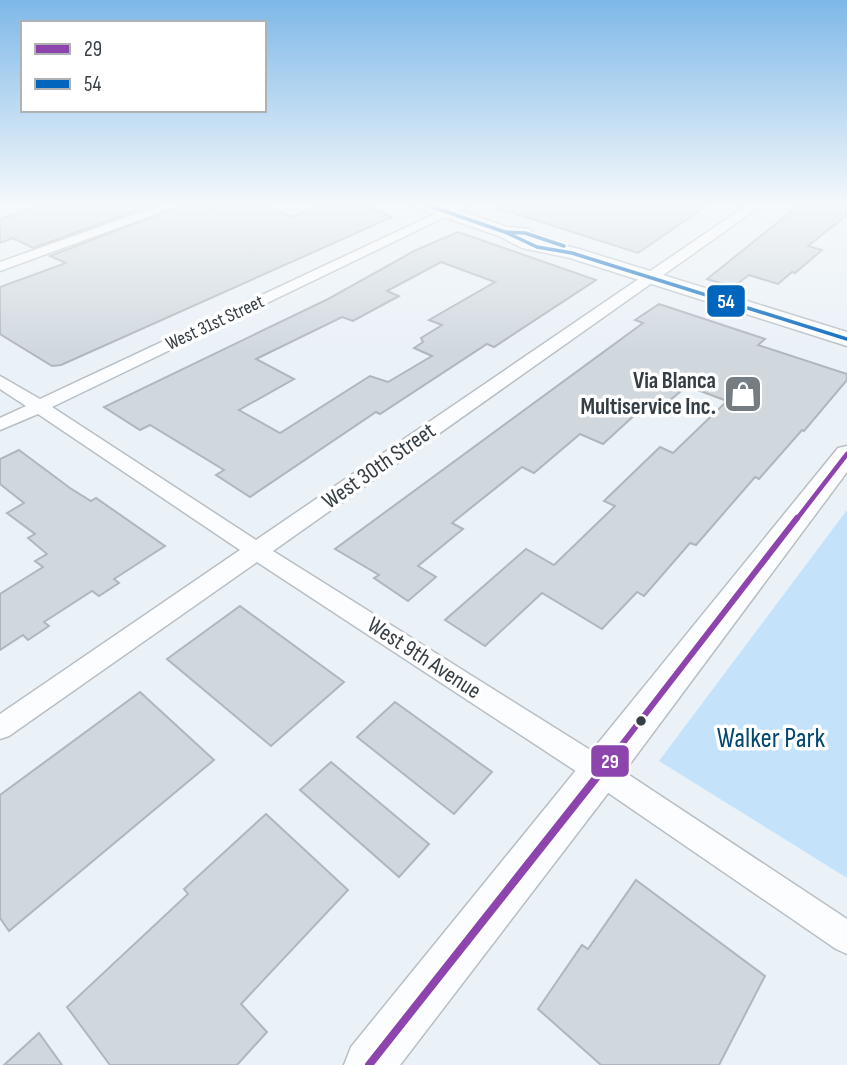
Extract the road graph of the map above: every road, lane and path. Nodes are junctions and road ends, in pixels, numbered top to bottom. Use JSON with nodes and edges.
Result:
{"nodes":[{"id":1,"x":40,"y":253,"type":"edge"},
{"id":2,"x":362,"y":253,"type":"edge"},
{"id":3,"x":567,"y":253,"type":"edge"},
{"id":4,"x":685,"y":253,"type":"edge"},
{"id":5,"x":0,"y":267,"type":"edge"},
{"id":6,"x":650,"y":276,"type":"junction"},
{"id":7,"x":847,"y":339,"type":"edge"},
{"id":8,"x":0,"y":381,"type":"edge"},
{"id":9,"x":39,"y":406,"type":"junction"},
{"id":10,"x":0,"y":425,"type":"edge"},
{"id":11,"x":847,"y":454,"type":"edge"},
{"id":12,"x":257,"y":551,"type":"junction"},
{"id":13,"x":0,"y":728,"type":"edge"},
{"id":14,"x":601,"y":772,"type":"junction"},
{"id":15,"x":847,"y":938,"type":"edge"},
{"id":16,"x":369,"y":1065,"type":"edge"}],
"edges":[{"from":1,"to":5,"type":"street"},
{"from":2,"to":9,"type":"street","name":"West 31st Street"},
{"from":3,"to":6,"type":"street"},
{"from":4,"to":6,"type":"street","name":"West 30th Street"},
{"from":6,"to":7,"type":"street"},
{"from":6,"to":12,"type":"street","name":"West 30th Street"},
{"from":8,"to":9,"type":"street","name":"West 9th Avenue"},
{"from":9,"to":10,"type":"street","name":"West 31st Street"},
{"from":9,"to":12,"type":"street","name":"West 9th Avenue"},
{"from":11,"to":14,"type":"street"},
{"from":12,"to":13,"type":"street","name":"West 30th Street"},
{"from":12,"to":14,"type":"street","name":"West 9th Avenue"},
{"from":14,"to":15,"type":"street","name":"West 9th Avenue"},
{"from":14,"to":16,"type":"street"}]}
